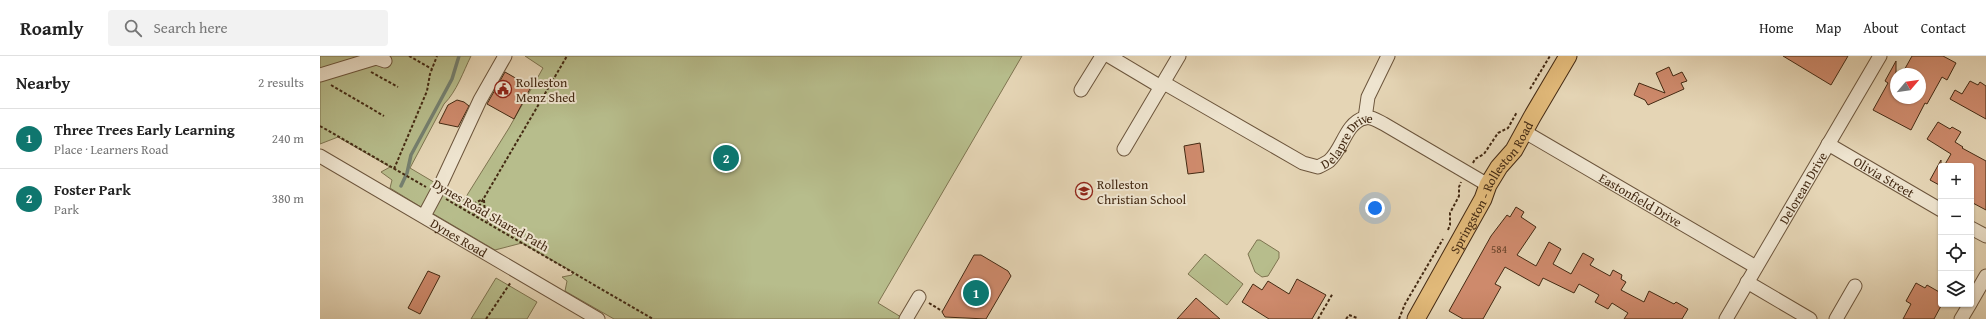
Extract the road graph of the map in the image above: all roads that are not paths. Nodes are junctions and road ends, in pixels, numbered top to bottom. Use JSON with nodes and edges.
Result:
{"nodes":[{"id":1,"x":505,"y":56,"type":"edge"},
{"id":2,"x":1102,"y":56,"type":"edge"},
{"id":3,"x":1109,"y":56,"type":"edge"},
{"id":4,"x":1179,"y":56,"type":"edge"},
{"id":5,"x":1388,"y":56,"type":"edge"},
{"id":6,"x":1568,"y":56,"type":"edge"},
{"id":7,"x":1880,"y":56,"type":"edge"},
{"id":8,"x":385,"y":61,"type":"dead end"},
{"id":9,"x":321,"y":75,"type":"edge"},
{"id":10,"x":1162,"y":85,"type":"junction"},
{"id":11,"x":1081,"y":90,"type":"dead end"},
{"id":12,"x":1365,"y":118,"type":"junction"},
{"id":13,"x":1525,"y":132,"type":"junction"},
{"id":14,"x":1828,"y":144,"type":"junction"},
{"id":15,"x":1124,"y":149,"type":"dead end"},
{"id":16,"x":320,"y":156,"type":"edge"},
{"id":17,"x":1488,"y":185,"type":"junction"},
{"id":18,"x":1938,"y":208,"type":"edge"},
{"id":19,"x":424,"y":216,"type":"junction"},
{"id":20,"x":1974,"y":230,"type":"edge"},
{"id":21,"x":1986,"y":236,"type":"edge"},
{"id":22,"x":1756,"y":267,"type":"junction"},
{"id":23,"x":1986,"y":276,"type":"edge"},
{"id":24,"x":1747,"y":282,"type":"junction"},
{"id":25,"x":1855,"y":286,"type":"dead end"},
{"id":26,"x":1974,"y":296,"type":"edge"},
{"id":27,"x":922,"y":299,"type":"road end"},
{"id":28,"x":1968,"y":307,"type":"edge"},
{"id":29,"x":598,"y":319,"type":"edge"},
{"id":30,"x":906,"y":319,"type":"edge"},
{"id":31,"x":1416,"y":319,"type":"edge"},
{"id":32,"x":1726,"y":319,"type":"edge"},
{"id":33,"x":1810,"y":319,"type":"edge"},
{"id":34,"x":1836,"y":319,"type":"edge"},
{"id":35,"x":1961,"y":319,"type":"edge"}],
"edges":[{"from":1,"to":19,"type":"street"},
{"from":2,"to":11,"type":"street"},
{"from":3,"to":10,"type":"street","name":"Delapre Drive"},
{"from":4,"to":10,"type":"street"},
{"from":5,"to":12,"type":"street"},
{"from":6,"to":13,"type":"main road","name":"Springston - Rolleston Road"},
{"from":7,"to":14,"type":"street","name":"Delorean Drive"},
{"from":8,"to":9,"type":"street"},
{"from":10,"to":12,"type":"street","name":"Delapre Drive"},
{"from":10,"to":15,"type":"street"},
{"from":12,"to":17,"type":"street","name":"Delapre Drive"},
{"from":13,"to":17,"type":"main road","name":"Springston - Rolleston Road"},
{"from":13,"to":22,"type":"street","name":"Eastonfield Drive"},
{"from":14,"to":18,"type":"street","name":"Olivia Street"},
{"from":14,"to":22,"type":"street","name":"Delorean Drive"},
{"from":16,"to":19,"type":"street","name":"Dynes Road"},
{"from":17,"to":31,"type":"main road","name":"Springston - Rolleston Road"},
{"from":19,"to":29,"type":"street","name":"Dynes Road"},
{"from":20,"to":21,"type":"street"},
{"from":22,"to":24,"type":"street","name":"Delorean Drive"},
{"from":23,"to":26,"type":"street"},
{"from":24,"to":32,"type":"street","name":"Delorean Drive"},
{"from":24,"to":33,"type":"street"},
{"from":25,"to":34,"type":"street"},
{"from":27,"to":30,"type":"street"},
{"from":28,"to":35,"type":"street"}]}
